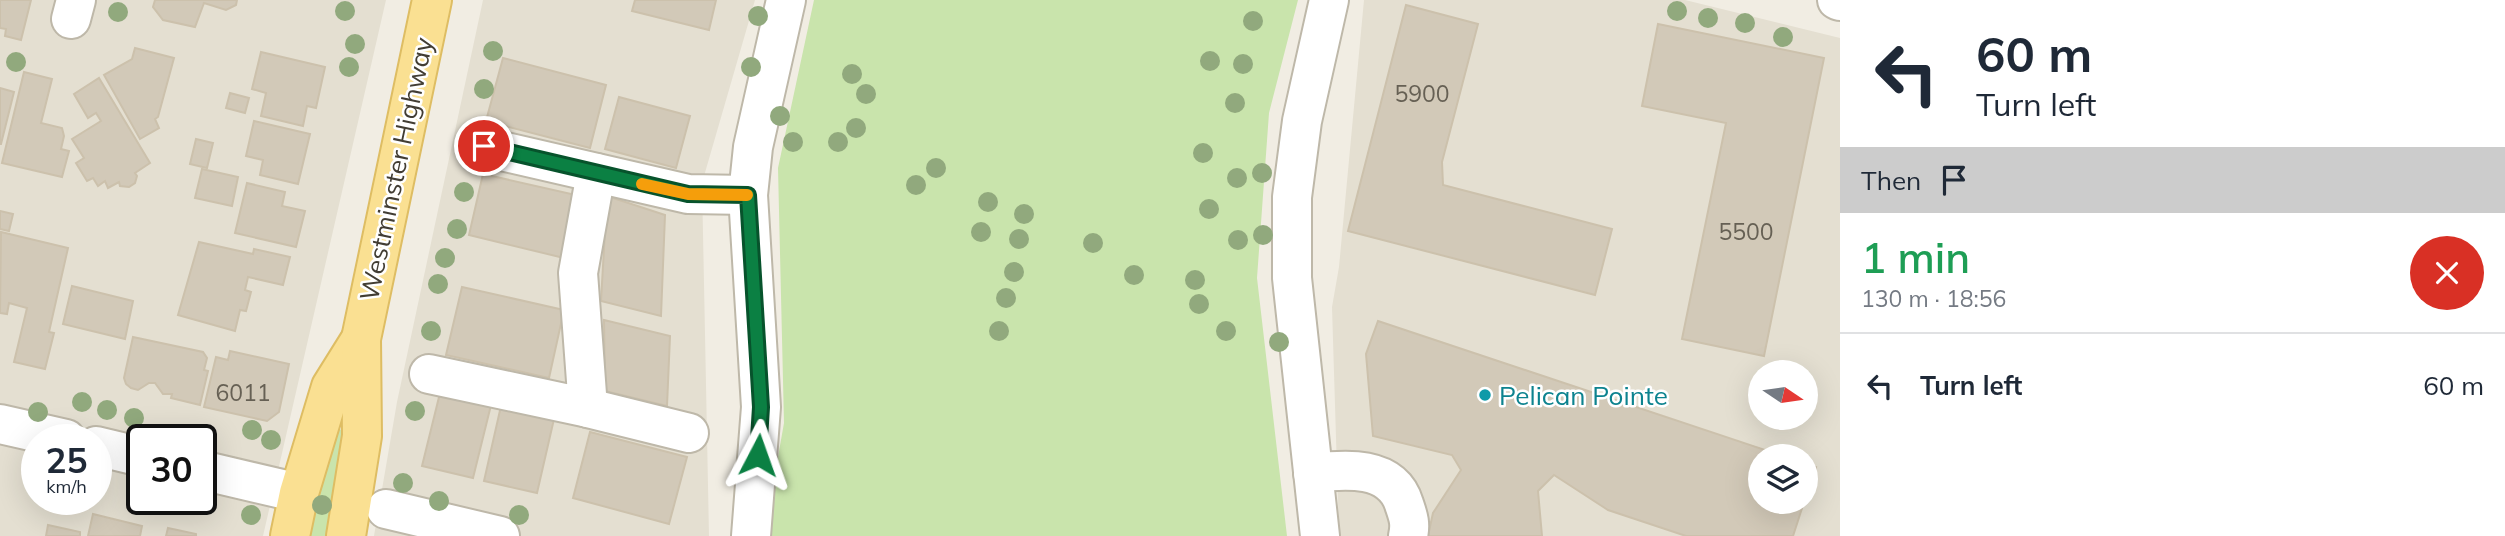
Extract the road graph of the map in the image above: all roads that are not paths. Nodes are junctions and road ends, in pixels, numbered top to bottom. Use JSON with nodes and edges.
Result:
{"nodes":[{"id":1,"x":432,"y":0,"type":"edge"},
{"id":2,"x":786,"y":0,"type":"edge"},
{"id":3,"x":1329,"y":0,"type":"edge"},
{"id":4,"x":484,"y":146,"type":"dead end"},
{"id":5,"x":596,"y":173,"type":"junction"},
{"id":6,"x":748,"y":195,"type":"junction"},
{"id":7,"x":361,"y":339,"type":"junction"},
{"id":8,"x":429,"y":374,"type":"dead end"},
{"id":9,"x":587,"y":408,"type":"junction"},
{"id":10,"x":0,"y":424,"type":"edge"},
{"id":11,"x":21,"y":429,"type":"edge"},
{"id":12,"x":689,"y":433,"type":"dead end"},
{"id":13,"x":1313,"y":473,"type":"junction"},
{"id":14,"x":217,"y":475,"type":"edge"},
{"id":15,"x":299,"y":493,"type":"junction"},
{"id":16,"x":386,"y":509,"type":"dead end"},
{"id":17,"x":290,"y":536,"type":"edge"},
{"id":18,"x":346,"y":536,"type":"edge"},
{"id":19,"x":500,"y":536,"type":"edge"},
{"id":20,"x":751,"y":536,"type":"edge"},
{"id":21,"x":1320,"y":536,"type":"edge"},
{"id":22,"x":1408,"y":536,"type":"edge"}],
"edges":[{"from":1,"to":7,"type":"main road","name":"Westminster Highway"},
{"from":2,"to":6,"type":"street"},
{"from":3,"to":13,"type":"street"},
{"from":4,"to":5,"type":"street"},
{"from":5,"to":6,"type":"street"},
{"from":5,"to":9,"type":"street"},
{"from":6,"to":20,"type":"street"},
{"from":7,"to":15,"type":"main road","name":"Westminster Highway"},
{"from":7,"to":18,"type":"main road","name":"Westminster Highway"},
{"from":8,"to":9,"type":"street"},
{"from":9,"to":12,"type":"street"},
{"from":10,"to":11,"type":"street"},
{"from":13,"to":21,"type":"street"},
{"from":13,"to":22,"type":"street"},
{"from":14,"to":15,"type":"street"},
{"from":15,"to":17,"type":"main road","name":"Westminster Highway"},
{"from":16,"to":19,"type":"street"}]}
